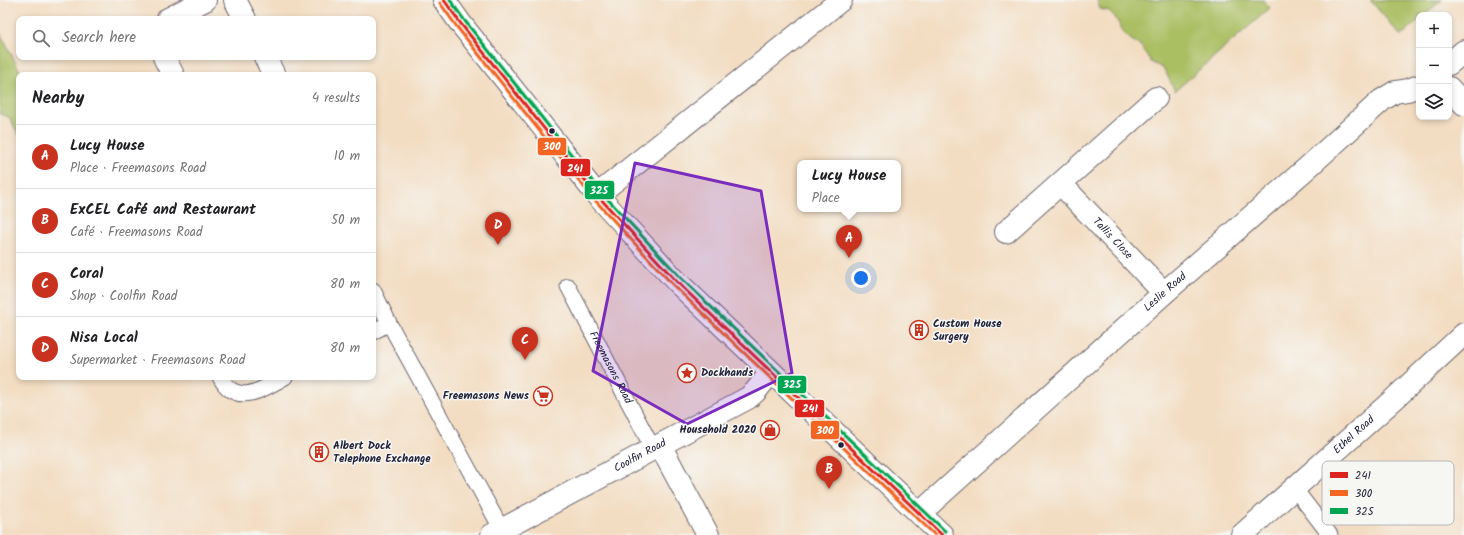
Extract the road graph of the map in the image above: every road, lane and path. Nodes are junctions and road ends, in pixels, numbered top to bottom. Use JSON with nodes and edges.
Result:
{"nodes":[{"id":1,"x":205,"y":0,"type":"edge"},
{"id":2,"x":235,"y":0,"type":"edge"},
{"id":3,"x":444,"y":0,"type":"edge"},
{"id":4,"x":841,"y":0,"type":"edge"},
{"id":5,"x":174,"y":16,"type":"edge"},
{"id":6,"x":243,"y":16,"type":"edge"},
{"id":7,"x":1464,"y":51,"type":"edge"},
{"id":8,"x":166,"y":60,"type":"edge"},
{"id":9,"x":266,"y":60,"type":"edge"},
{"id":10,"x":1452,"y":61,"type":"edge"},
{"id":11,"x":172,"y":72,"type":"edge"},
{"id":12,"x":272,"y":72,"type":"edge"},
{"id":13,"x":1416,"y":87,"type":"edge"},
{"id":14,"x":1452,"y":91,"type":"edge"},
{"id":15,"x":1156,"y":98,"type":"dead end"},
{"id":16,"x":1464,"y":104,"type":"edge"},
{"id":17,"x":1061,"y":184,"type":"junction"},
{"id":18,"x":597,"y":196,"type":"junction"},
{"id":19,"x":1006,"y":232,"type":"dead end"},
{"id":20,"x":568,"y":286,"type":"dead end"},
{"id":21,"x":1164,"y":293,"type":"junction"},
{"id":22,"x":376,"y":296,"type":"edge"},
{"id":23,"x":389,"y":323,"type":"junction"},
{"id":24,"x":376,"y":330,"type":"edge"},
{"id":25,"x":1464,"y":334,"type":"edge"},
{"id":26,"x":771,"y":372,"type":"junction"},
{"id":27,"x":222,"y":380,"type":"edge"},
{"id":28,"x":279,"y":380,"type":"edge"},
{"id":29,"x":657,"y":447,"type":"junction"},
{"id":30,"x":1324,"y":461,"type":"edge"},
{"id":31,"x":1322,"y":463,"type":"edge"},
{"id":32,"x":1294,"y":488,"type":"junction"},
{"id":33,"x":920,"y":513,"type":"junction"},
{"id":34,"x":1322,"y":525,"type":"edge"},
{"id":35,"x":1322,"y":525,"type":"edge"},
{"id":36,"x":497,"y":532,"type":"edge"},
{"id":37,"x":708,"y":535,"type":"edge"},
{"id":38,"x":942,"y":535,"type":"edge"},
{"id":39,"x":1242,"y":535,"type":"edge"},
{"id":40,"x":1330,"y":535,"type":"edge"}],
"edges":[{"from":1,"to":5,"type":"street"},
{"from":2,"to":6,"type":"street"},
{"from":3,"to":18,"type":"street"},
{"from":4,"to":18,"type":"street"},
{"from":7,"to":10,"type":"street"},
{"from":8,"to":11,"type":"street"},
{"from":9,"to":12,"type":"street"},
{"from":13,"to":21,"type":"street","name":"Leslie Road"},
{"from":14,"to":16,"type":"street"},
{"from":15,"to":17,"type":"street"},
{"from":17,"to":19,"type":"street"},
{"from":17,"to":21,"type":"street","name":"Tallis Close"},
{"from":18,"to":26,"type":"street"},
{"from":20,"to":29,"type":"lane","name":"Freemasons Road"},
{"from":21,"to":33,"type":"street","name":"Leslie Road"},
{"from":22,"to":23,"type":"lane","name":"Coolfin Road"},
{"from":23,"to":24,"type":"lane"},
{"from":23,"to":36,"type":"lane","name":"Coolfin Road"},
{"from":25,"to":30,"type":"street","name":"Ethel Road"},
{"from":26,"to":29,"type":"street","name":"Coolfin Road"},
{"from":26,"to":33,"type":"street"},
{"from":27,"to":28,"type":"lane"},
{"from":29,"to":36,"type":"street","name":"Coolfin Road"},
{"from":29,"to":37,"type":"street"},
{"from":31,"to":32,"type":"street","name":"Ethel Road"},
{"from":32,"to":35,"type":"lane"},
{"from":32,"to":39,"type":"street","name":"Ethel Road"},
{"from":33,"to":38,"type":"street"},
{"from":34,"to":40,"type":"lane"}]}
